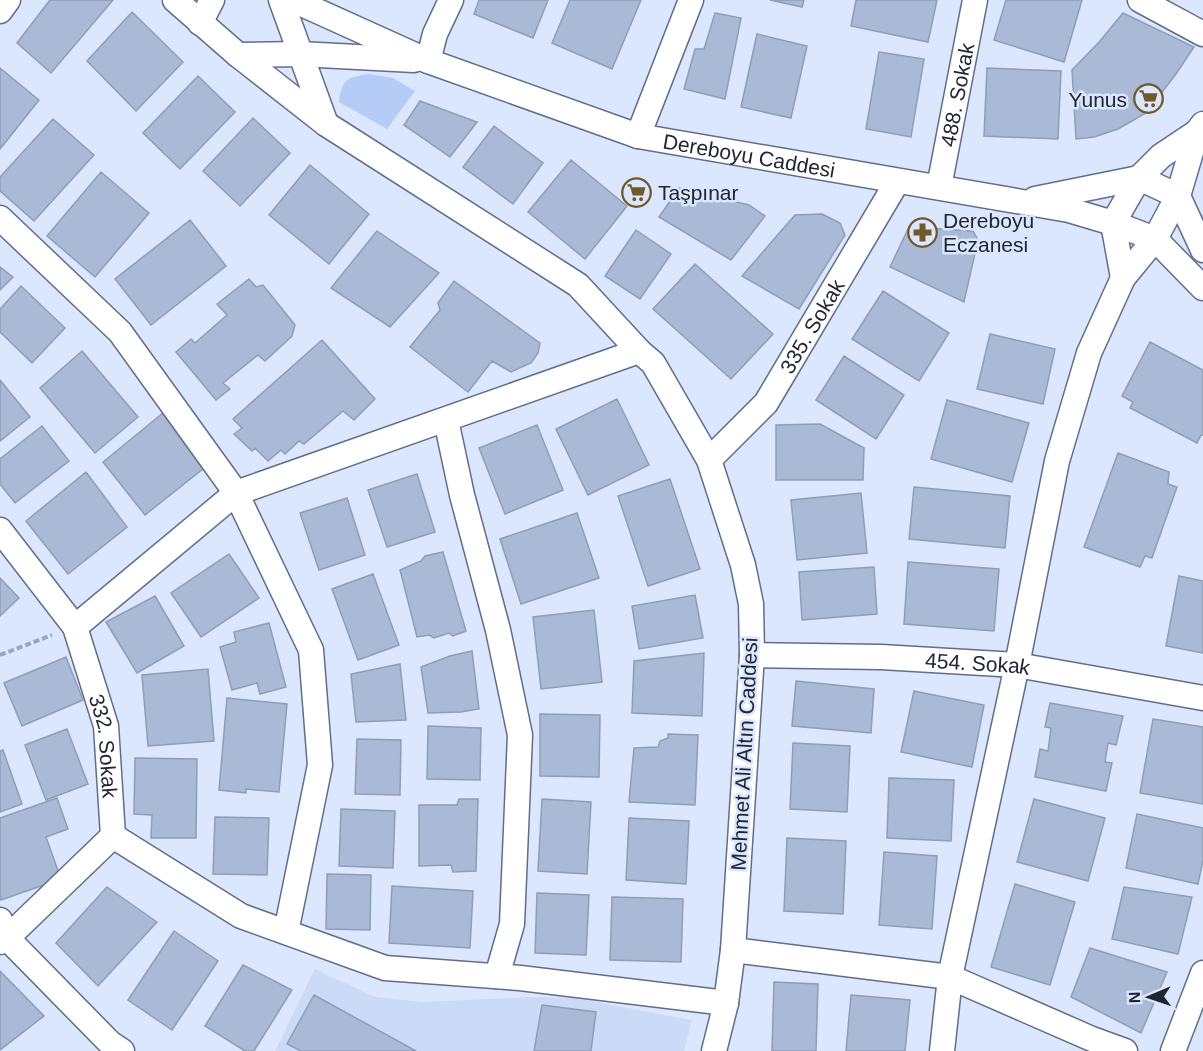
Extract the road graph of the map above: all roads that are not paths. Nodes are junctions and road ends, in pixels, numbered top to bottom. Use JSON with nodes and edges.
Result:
{"nodes":[{"id":1,"x":8,"y":0,"type":"edge"},
{"id":2,"x":175,"y":0,"type":"edge"},
{"id":3,"x":212,"y":0,"type":"edge"},
{"id":4,"x":281,"y":0,"type":"edge"},
{"id":5,"x":293,"y":0,"type":"edge"},
{"id":6,"x":451,"y":0,"type":"edge"},
{"id":7,"x":691,"y":0,"type":"edge"},
{"id":8,"x":975,"y":0,"type":"edge"},
{"id":9,"x":1140,"y":0,"type":"edge"},
{"id":10,"x":0,"y":11,"type":"edge"},
{"id":11,"x":200,"y":23,"type":"junction"},
{"id":12,"x":1203,"y":34,"type":"edge"},
{"id":13,"x":300,"y":54,"type":"junction"},
{"id":14,"x":238,"y":55,"type":"junction"},
{"id":15,"x":428,"y":61,"type":"junction"},
{"id":16,"x":326,"y":124,"type":"junction"},
{"id":17,"x":1200,"y":128,"type":"edge"},
{"id":18,"x":638,"y":136,"type":"junction"},
{"id":19,"x":1139,"y":178,"type":"junction"},
{"id":20,"x":897,"y":182,"type":"junction"},
{"id":21,"x":939,"y":187,"type":"junction"},
{"id":22,"x":1178,"y":196,"type":"junction"},
{"id":23,"x":1018,"y":202,"type":"junction"},
{"id":24,"x":0,"y":218,"type":"edge"},
{"id":25,"x":1113,"y":223,"type":"junction"},
{"id":26,"x":1155,"y":239,"type":"junction"},
{"id":27,"x":1203,"y":250,"type":"edge"},
{"id":28,"x":1123,"y":278,"type":"junction"},
{"id":29,"x":1203,"y":288,"type":"edge"},
{"id":30,"x":639,"y":351,"type":"junction"},
{"id":31,"x":446,"y":420,"type":"junction"},
{"id":32,"x":709,"y":460,"type":"junction"},
{"id":33,"x":236,"y":494,"type":"junction"},
{"id":34,"x":0,"y":530,"type":"edge"},
{"id":35,"x":75,"y":627,"type":"junction"},
{"id":36,"x":752,"y":655,"type":"junction"},
{"id":37,"x":1017,"y":665,"type":"junction"},
{"id":38,"x":1203,"y":698,"type":"edge"},
{"id":39,"x":113,"y":836,"type":"junction"},
{"id":40,"x":286,"y":932,"type":"junction"},
{"id":41,"x":2,"y":934,"type":"edge"},
{"id":42,"x":733,"y":950,"type":"junction"},
{"id":43,"x":1203,"y":973,"type":"edge"},
{"id":44,"x":496,"y":976,"type":"junction"},
{"id":45,"x":950,"y":978,"type":"junction"},
{"id":46,"x":726,"y":1004,"type":"junction"},
{"id":47,"x":122,"y":1051,"type":"edge"},
{"id":48,"x":714,"y":1051,"type":"edge"},
{"id":49,"x":942,"y":1051,"type":"edge"},
{"id":50,"x":1125,"y":1051,"type":"edge"},
{"id":51,"x":1173,"y":1051,"type":"edge"}],
"edges":[{"from":1,"to":10,"type":"street"},
{"from":2,"to":11,"type":"street","name":"Mehmet Ali Altın Caddesi"},
{"from":3,"to":11,"type":"street"},
{"from":4,"to":13,"type":"street"},
{"from":5,"to":15,"type":"street","name":"Dereboyu Caddesi"},
{"from":6,"to":15,"type":"street"},
{"from":7,"to":18,"type":"street"},
{"from":8,"to":21,"type":"street","name":"488. Sokak"},
{"from":9,"to":12,"type":"street"},
{"from":11,"to":14,"type":"street","name":"Mehmet Ali Altın Caddesi"},
{"from":13,"to":14,"type":"street"},
{"from":13,"to":15,"type":"street"},
{"from":13,"to":16,"type":"street"},
{"from":14,"to":16,"type":"street","name":"Mehmet Ali Altın Caddesi"},
{"from":15,"to":18,"type":"street","name":"Dereboyu Caddesi"},
{"from":16,"to":30,"type":"street","name":"Mehmet Ali Altın Caddesi"},
{"from":17,"to":19,"type":"street"},
{"from":17,"to":22,"type":"street"},
{"from":18,"to":20,"type":"street","name":"Dereboyu Caddesi"},
{"from":19,"to":22,"type":"street"},
{"from":19,"to":23,"type":"street"},
{"from":19,"to":25,"type":"street"},
{"from":20,"to":21,"type":"street","name":"Dereboyu Caddesi"},
{"from":20,"to":32,"type":"street","name":"335. Sokak"},
{"from":21,"to":23,"type":"street","name":"Dereboyu Caddesi"},
{"from":22,"to":26,"type":"street"},
{"from":22,"to":27,"type":"street"},
{"from":23,"to":25,"type":"street","name":"Dereboyu Caddesi"},
{"from":24,"to":33,"type":"street"},
{"from":25,"to":26,"type":"street","name":"Dereboyu Caddesi"},
{"from":25,"to":28,"type":"street"},
{"from":26,"to":28,"type":"street"},
{"from":26,"to":29,"type":"street","name":"Dereboyu Caddesi"},
{"from":28,"to":37,"type":"street"},
{"from":30,"to":31,"type":"street"},
{"from":30,"to":32,"type":"street","name":"Mehmet Ali Altın Caddesi"},
{"from":31,"to":33,"type":"street"},
{"from":31,"to":44,"type":"street"},
{"from":32,"to":36,"type":"street","name":"Mehmet Ali Altın Caddesi"},
{"from":33,"to":35,"type":"street"},
{"from":33,"to":40,"type":"street"},
{"from":34,"to":35,"type":"street","name":"332. Sokak"},
{"from":35,"to":39,"type":"street","name":"332. Sokak"},
{"from":36,"to":37,"type":"street","name":"454. Sokak"},
{"from":36,"to":42,"type":"street","name":"Mehmet Ali Altın Caddesi"},
{"from":37,"to":38,"type":"street","name":"454. Sokak"},
{"from":37,"to":45,"type":"street"},
{"from":39,"to":40,"type":"street"},
{"from":39,"to":41,"type":"street"},
{"from":40,"to":44,"type":"street"},
{"from":41,"to":47,"type":"street"},
{"from":42,"to":45,"type":"street"},
{"from":42,"to":46,"type":"street","name":"Mehmet Ali Altın Caddesi"},
{"from":43,"to":51,"type":"street"},
{"from":44,"to":46,"type":"street"},
{"from":45,"to":49,"type":"street"},
{"from":45,"to":50,"type":"street"},
{"from":46,"to":48,"type":"street","name":"Mehmet Ali Altın Caddesi"}]}
